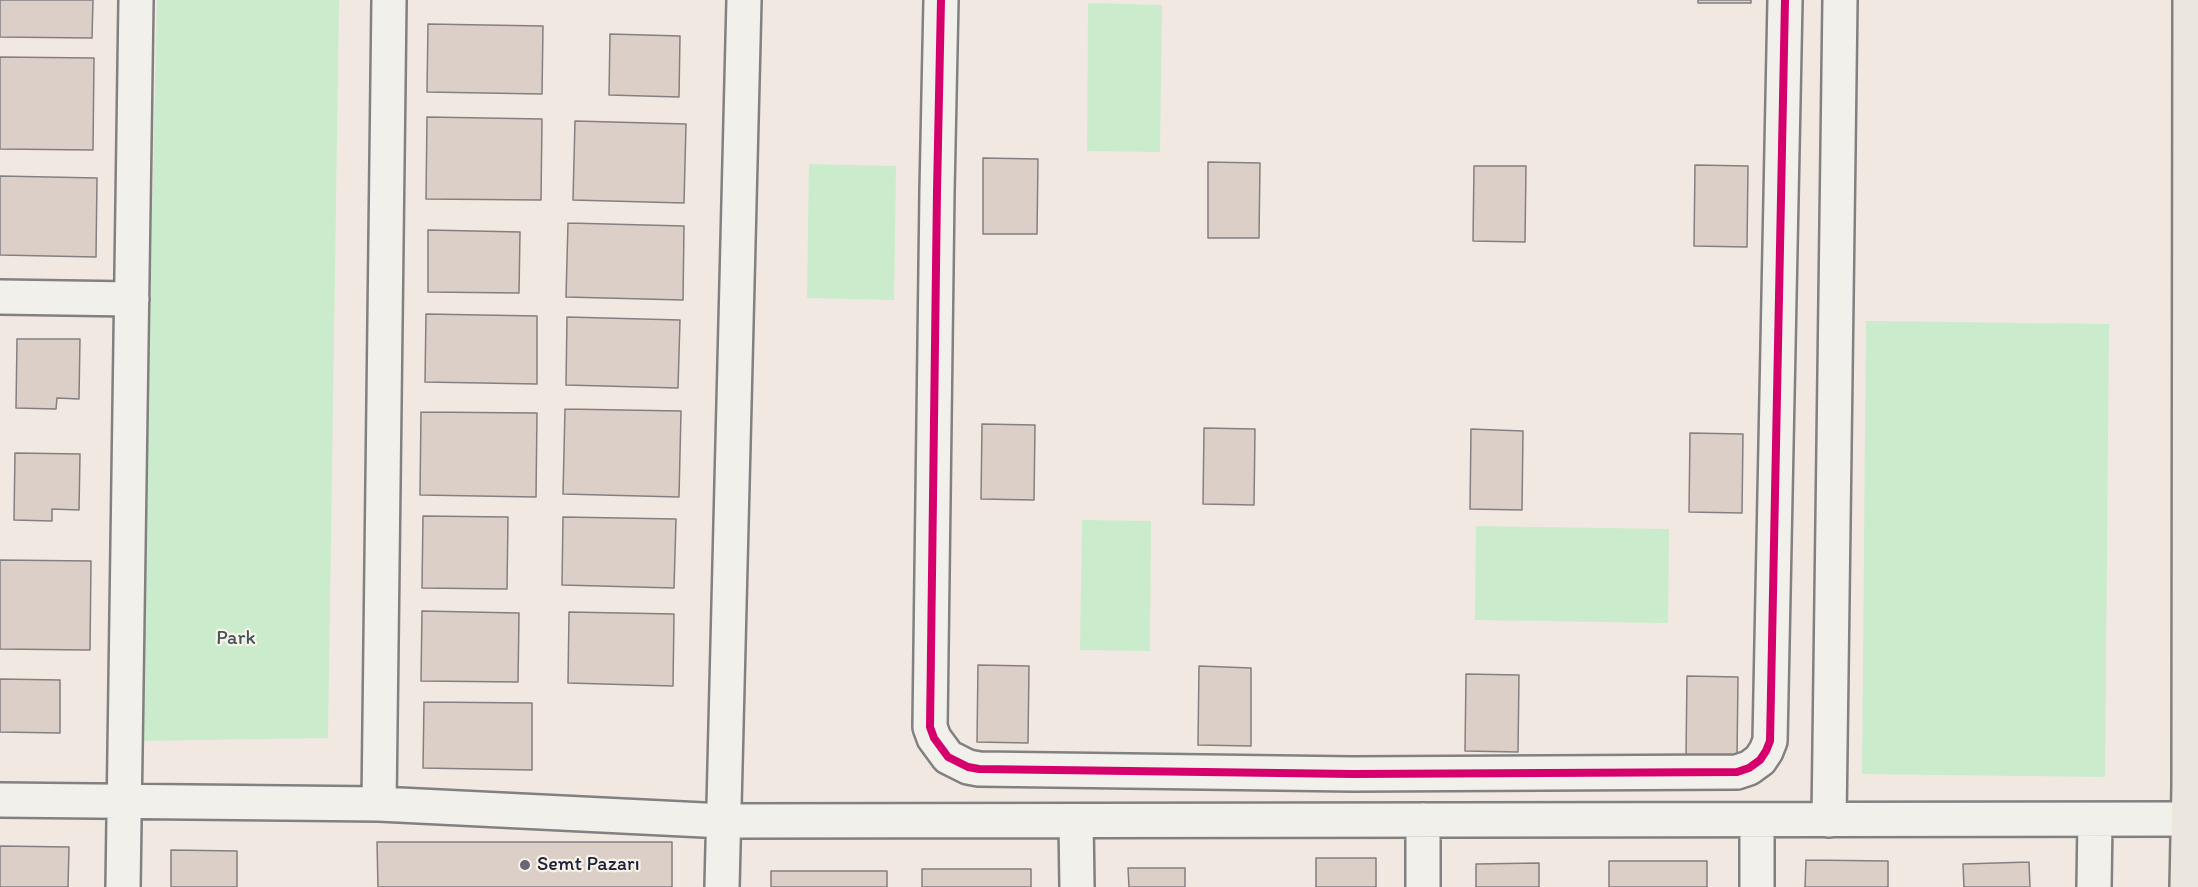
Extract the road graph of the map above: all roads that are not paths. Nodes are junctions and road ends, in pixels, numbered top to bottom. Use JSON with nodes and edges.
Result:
{"nodes":[{"id":1,"x":136,"y":0,"type":"edge"},
{"id":2,"x":389,"y":0,"type":"edge"},
{"id":3,"x":744,"y":0,"type":"edge"},
{"id":4,"x":941,"y":0,"type":"edge"},
{"id":5,"x":1785,"y":0,"type":"edge"},
{"id":6,"x":1840,"y":0,"type":"edge"},
{"id":7,"x":2190,"y":0,"type":"edge"},
{"id":8,"x":0,"y":297,"type":"edge"},
{"id":9,"x":132,"y":299,"type":"junction"},
{"id":10,"x":0,"y":800,"type":"edge"},
{"id":11,"x":124,"y":802,"type":"junction"},
{"id":12,"x":379,"y":804,"type":"junction"},
{"id":13,"x":2188,"y":819,"type":"junction"},
{"id":14,"x":1423,"y":820,"type":"junction"},
{"id":15,"x":1757,"y":820,"type":"junction"},
{"id":16,"x":1829,"y":820,"type":"junction"},
{"id":17,"x":2095,"y":820,"type":"junction"},
{"id":18,"x":724,"y":821,"type":"junction"},
{"id":19,"x":1076,"y":821,"type":"junction"},
{"id":20,"x":123,"y":887,"type":"edge"},
{"id":21,"x":722,"y":887,"type":"edge"},
{"id":22,"x":1077,"y":887,"type":"edge"},
{"id":23,"x":1423,"y":887,"type":"edge"},
{"id":24,"x":1757,"y":887,"type":"edge"},
{"id":25,"x":2094,"y":887,"type":"edge"},
{"id":26,"x":2187,"y":887,"type":"edge"}],
"edges":[{"from":1,"to":9,"type":"street"},
{"from":2,"to":12,"type":"street"},
{"from":3,"to":18,"type":"street"},
{"from":4,"to":5,"type":"street"},
{"from":6,"to":16,"type":"street"},
{"from":7,"to":13,"type":"main road"},
{"from":8,"to":9,"type":"street"},
{"from":9,"to":11,"type":"street"},
{"from":10,"to":11,"type":"street"},
{"from":11,"to":12,"type":"street"},
{"from":11,"to":20,"type":"street"},
{"from":12,"to":18,"type":"street"},
{"from":13,"to":17,"type":"street"},
{"from":13,"to":26,"type":"main road"},
{"from":14,"to":15,"type":"street"},
{"from":14,"to":19,"type":"street"},
{"from":14,"to":23,"type":"street"},
{"from":15,"to":16,"type":"street"},
{"from":15,"to":24,"type":"street"},
{"from":16,"to":17,"type":"street"},
{"from":17,"to":25,"type":"street"},
{"from":18,"to":19,"type":"street"},
{"from":18,"to":21,"type":"street"},
{"from":19,"to":22,"type":"street"}]}
